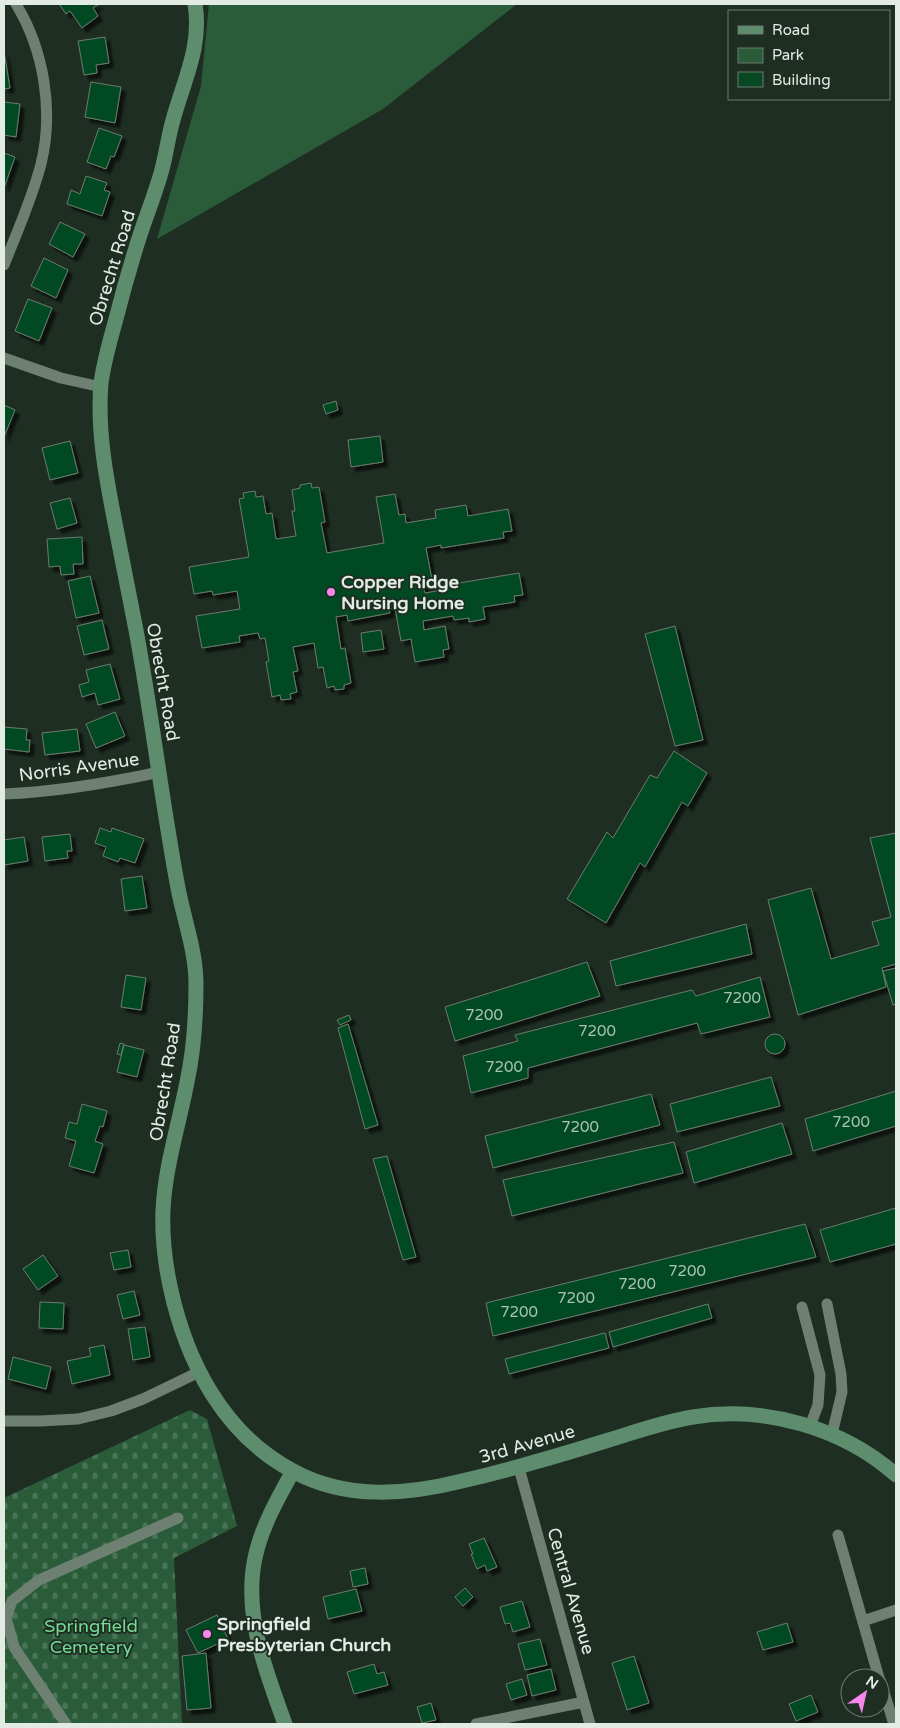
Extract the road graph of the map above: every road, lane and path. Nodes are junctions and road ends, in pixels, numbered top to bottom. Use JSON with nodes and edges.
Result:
{"nodes":[{"id":1,"x":16,"y":4,"type":"edge"},
{"id":2,"x":195,"y":4,"type":"edge"},
{"id":3,"x":4,"y":265,"type":"edge"},
{"id":4,"x":4,"y":358,"type":"edge"},
{"id":5,"x":101,"y":387,"type":"junction"},
{"id":6,"x":160,"y":772,"type":"junction"},
{"id":7,"x":4,"y":794,"type":"edge"},
{"id":8,"x":827,"y":1304,"type":"dead end"},
{"id":9,"x":802,"y":1307,"type":"dead end"},
{"id":10,"x":199,"y":1372,"type":"junction"},
{"id":11,"x":4,"y":1421,"type":"edge"},
{"id":12,"x":810,"y":1426,"type":"junction"},
{"id":13,"x":832,"y":1434,"type":"junction"},
{"id":14,"x":519,"y":1468,"type":"junction"},
{"id":15,"x":293,"y":1471,"type":"junction"},
{"id":16,"x":896,"y":1475,"type":"edge"},
{"id":17,"x":178,"y":1518,"type":"dead end"},
{"id":18,"x":838,"y":1535,"type":"dead end"},
{"id":19,"x":896,"y":1610,"type":"edge"},
{"id":20,"x":863,"y":1621,"type":"junction"},
{"id":21,"x":877,"y":1668,"type":"edge"},
{"id":22,"x":584,"y":1702,"type":"junction"},
{"id":23,"x":890,"y":1711,"type":"edge"},
{"id":24,"x":66,"y":1724,"type":"edge"},
{"id":25,"x":285,"y":1724,"type":"edge"},
{"id":26,"x":476,"y":1724,"type":"edge"},
{"id":27,"x":590,"y":1724,"type":"edge"},
{"id":28,"x":894,"y":1724,"type":"edge"}],
"edges":[{"from":1,"to":3,"type":"street"},
{"from":2,"to":5,"type":"street","name":"Obrecht Road"},
{"from":4,"to":5,"type":"street"},
{"from":5,"to":6,"type":"street","name":"Obrecht Road"},
{"from":6,"to":7,"type":"street","name":"Norris Avenue"},
{"from":6,"to":10,"type":"street","name":"Obrecht Road"},
{"from":8,"to":13,"type":"street"},
{"from":9,"to":12,"type":"street"},
{"from":10,"to":11,"type":"street"},
{"from":10,"to":15,"type":"street","name":"3rd Avenue"},
{"from":12,"to":13,"type":"street","name":"3rd Avenue"},
{"from":12,"to":14,"type":"street","name":"3rd Avenue"},
{"from":13,"to":16,"type":"street","name":"3rd Avenue"},
{"from":14,"to":15,"type":"street","name":"3rd Avenue"},
{"from":14,"to":22,"type":"street","name":"Central Avenue"},
{"from":15,"to":25,"type":"street"},
{"from":17,"to":24,"type":"street"},
{"from":18,"to":20,"type":"street"},
{"from":19,"to":20,"type":"street"},
{"from":20,"to":21,"type":"street"},
{"from":22,"to":26,"type":"street"},
{"from":22,"to":27,"type":"street","name":"Central Avenue"},
{"from":23,"to":28,"type":"street"}]}
